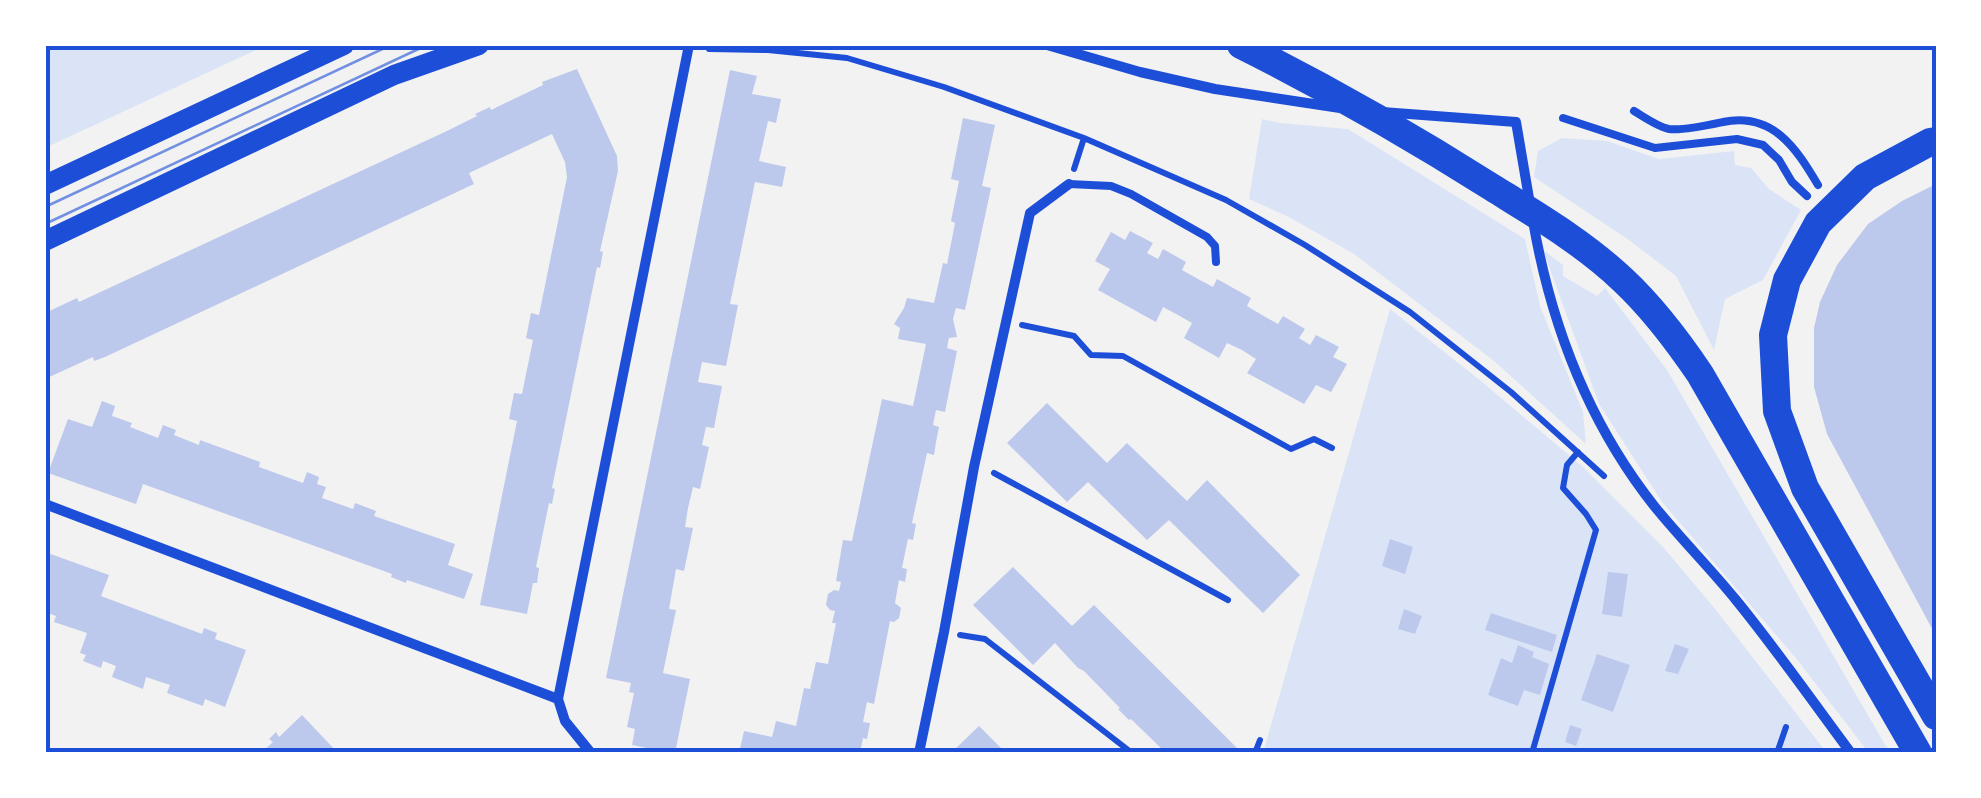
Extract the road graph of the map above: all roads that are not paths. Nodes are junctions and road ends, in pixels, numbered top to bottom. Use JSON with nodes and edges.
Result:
{"nodes":[{"id":1,"x":344,"y":45,"type":"edge"},
{"id":2,"x":480,"y":45,"type":"edge"},
{"id":3,"x":1047,"y":45,"type":"edge"},
{"id":4,"x":1240,"y":45,"type":"edge"},
{"id":5,"x":688,"y":47,"type":"edge"},
{"id":6,"x":1634,"y":112,"type":"dead end"},
{"id":7,"x":1563,"y":118,"type":"dead end"},
{"id":8,"x":1936,"y":141,"type":"edge"},
{"id":9,"x":45,"y":184,"type":"edge"},
{"id":10,"x":1069,"y":184,"type":"joint"},
{"id":11,"x":1818,"y":185,"type":"dead end"},
{"id":12,"x":1807,"y":196,"type":"dead end"},
{"id":13,"x":45,"y":240,"type":"edge"},
{"id":14,"x":1216,"y":262,"type":"dead end"},
{"id":15,"x":45,"y":504,"type":"edge"},
{"id":16,"x":558,"y":699,"type":"junction"},
{"id":17,"x":1936,"y":716,"type":"edge"},
{"id":18,"x":590,"y":753,"type":"edge"},
{"id":19,"x":919,"y":753,"type":"edge"},
{"id":20,"x":1851,"y":753,"type":"edge"},
{"id":21,"x":1918,"y":753,"type":"edge"}],
"edges":[{"from":1,"to":9,"type":"main road"},
{"from":2,"to":13,"type":"main road"},
{"from":3,"to":20,"type":"street"},
{"from":4,"to":21,"type":"highway"},
{"from":5,"to":16,"type":"street"},
{"from":6,"to":11,"type":"lane"},
{"from":7,"to":12,"type":"lane"},
{"from":8,"to":17,"type":"highway"},
{"from":10,"to":14,"type":"lane"},
{"from":10,"to":19,"type":"street"},
{"from":15,"to":16,"type":"street"},
{"from":16,"to":18,"type":"street"}]}
